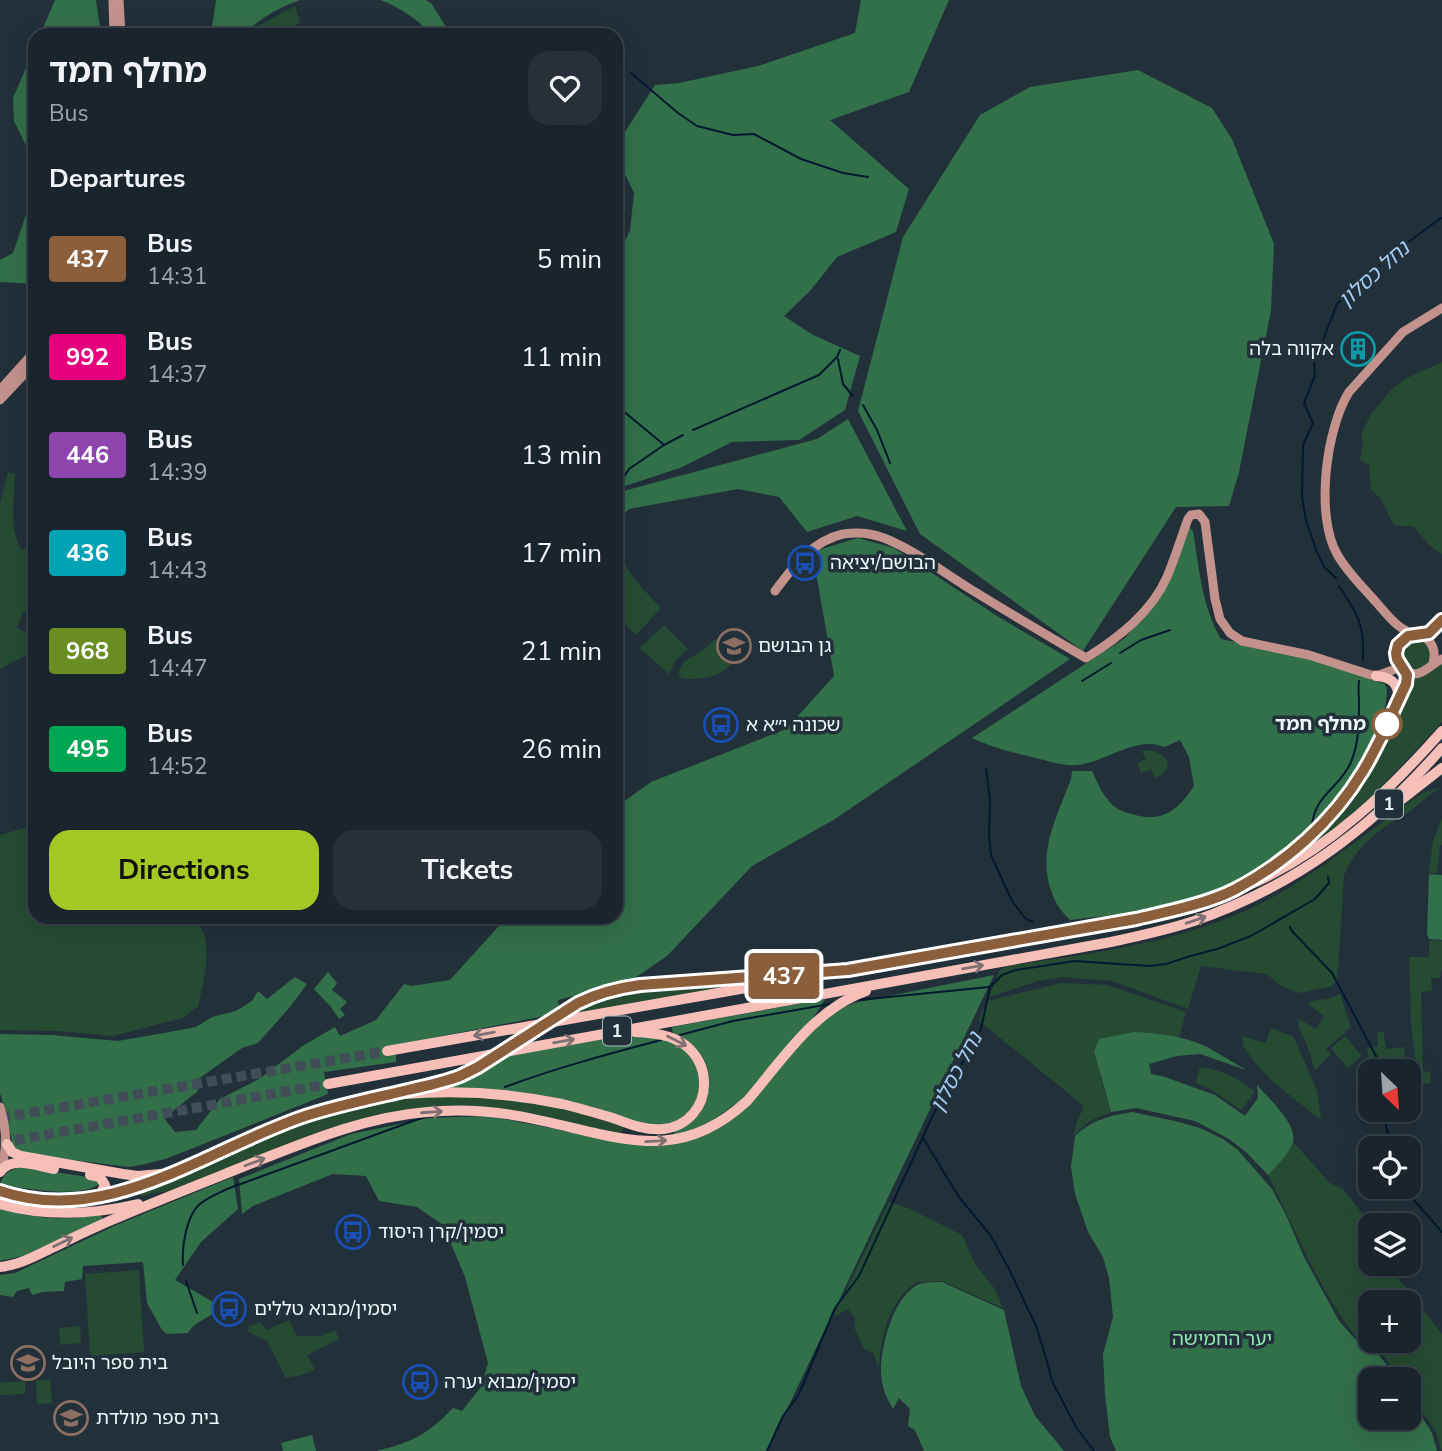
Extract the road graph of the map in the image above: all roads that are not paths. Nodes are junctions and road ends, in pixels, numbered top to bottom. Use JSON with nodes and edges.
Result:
{"nodes":[{"id":1,"x":113,"y":0,"type":"edge"},
{"id":2,"x":119,"y":0,"type":"edge"},
{"id":3,"x":114,"y":28,"type":"edge"},
{"id":4,"x":121,"y":28,"type":"edge"},
{"id":5,"x":1442,"y":308,"type":"edge"},
{"id":6,"x":28,"y":360,"type":"edge"},
{"id":7,"x":28,"y":370,"type":"edge"},
{"id":8,"x":0,"y":390,"type":"edge"},
{"id":9,"x":0,"y":400,"type":"edge"},
{"id":10,"x":775,"y":591,"type":"dead end"},
{"id":11,"x":1369,"y":594,"type":"junction"},
{"id":12,"x":1442,"y":620,"type":"edge"},
{"id":13,"x":1418,"y":634,"type":"junction"},
{"id":14,"x":1432,"y":642,"type":"junction"},
{"id":15,"x":1397,"y":649,"type":"junction"},
{"id":16,"x":1442,"y":649,"type":"edge"},
{"id":17,"x":1438,"y":661,"type":"edge"},
{"id":18,"x":1402,"y":668,"type":"junction"},
{"id":19,"x":1364,"y":673,"type":"junction"},
{"id":20,"x":1376,"y":676,"type":"junction"},
{"id":21,"x":1397,"y":703,"type":"junction"},
{"id":22,"x":1442,"y":731,"type":"edge"},
{"id":23,"x":1442,"y":748,"type":"edge"},
{"id":24,"x":1442,"y":768,"type":"edge"},
{"id":25,"x":1330,"y":852,"type":"junction"},
{"id":26,"x":1232,"y":891,"type":"junction"},
{"id":27,"x":865,"y":967,"type":"junction"},
{"id":28,"x":906,"y":979,"type":"junction"},
{"id":29,"x":578,"y":1003,"type":"tunnel mouth"},
{"id":30,"x":610,"y":1032,"type":"junction"},
{"id":31,"x":387,"y":1051,"type":"tunnel mouth"},
{"id":32,"x":478,"y":1067,"type":"tunnel mouth"},
{"id":33,"x":328,"y":1084,"type":"tunnel mouth"},
{"id":34,"x":367,"y":1099,"type":"junction"},
{"id":35,"x":0,"y":1107,"type":"edge"},
{"id":36,"x":7,"y":1144,"type":"junction"},
{"id":37,"x":185,"y":1167,"type":"junction"},
{"id":38,"x":0,"y":1172,"type":"edge"},
{"id":39,"x":191,"y":1187,"type":"junction"},
{"id":40,"x":0,"y":1191,"type":"edge"},
{"id":41,"x":91,"y":1198,"type":"junction"},
{"id":42,"x":0,"y":1204,"type":"edge"},
{"id":43,"x":0,"y":1267,"type":"edge"}],
"edges":[{"from":1,"to":3,"type":"main road"},
{"from":2,"to":4,"type":"main road"},
{"from":5,"to":11,"type":"main road"},
{"from":6,"to":8,"type":"main road"},
{"from":7,"to":9,"type":"main road"},
{"from":10,"to":19,"type":"main road"},
{"from":11,"to":13,"type":"main road"},
{"from":11,"to":15,"type":"main road"},
{"from":12,"to":13,"type":"highway"},
{"from":13,"to":14,"type":"main road"},
{"from":13,"to":15,"type":"main road"},
{"from":14,"to":16,"type":"main road"},
{"from":14,"to":17,"type":"main road"},
{"from":15,"to":18,"type":"main road"},
{"from":15,"to":19,"type":"main road"},
{"from":17,"to":18,"type":"main road"},
{"from":18,"to":20,"type":"main road"},
{"from":18,"to":21,"type":"highway"},
{"from":19,"to":20,"type":"main road"},
{"from":20,"to":21,"type":"highway"},
{"from":21,"to":26,"type":"highway"},
{"from":22,"to":26,"type":"highway","number":"1"},
{"from":23,"to":25,"type":"highway","number":"1"},
{"from":24,"to":25,"type":"highway"},
{"from":28,"to":25,"type":"highway","number":"1","one_way":true},
{"from":26,"to":27,"type":"highway","number":"1"},
{"from":27,"to":29,"type":"highway"},
{"from":27,"to":31,"type":"highway","number":"1","one_way":true},
{"from":28,"to":30,"type":"highway","number":"1"},
{"from":39,"to":28,"type":"highway","one_way":true},
{"from":33,"to":30,"type":"highway","number":"1","one_way":true},
{"from":30,"to":34,"type":"highway","one_way":true},
{"from":32,"to":34,"type":"highway"},
{"from":34,"to":37,"type":"highway"},
{"from":35,"to":36,"type":"main road"},
{"from":36,"to":37,"type":"highway"},
{"from":36,"to":38,"type":"main road"},
{"from":37,"to":41,"type":"highway"},
{"from":38,"to":41,"type":"highway"},
{"from":39,"to":42,"type":"highway"},
{"from":43,"to":39,"type":"highway","one_way":true},
{"from":40,"to":41,"type":"highway"}]}
